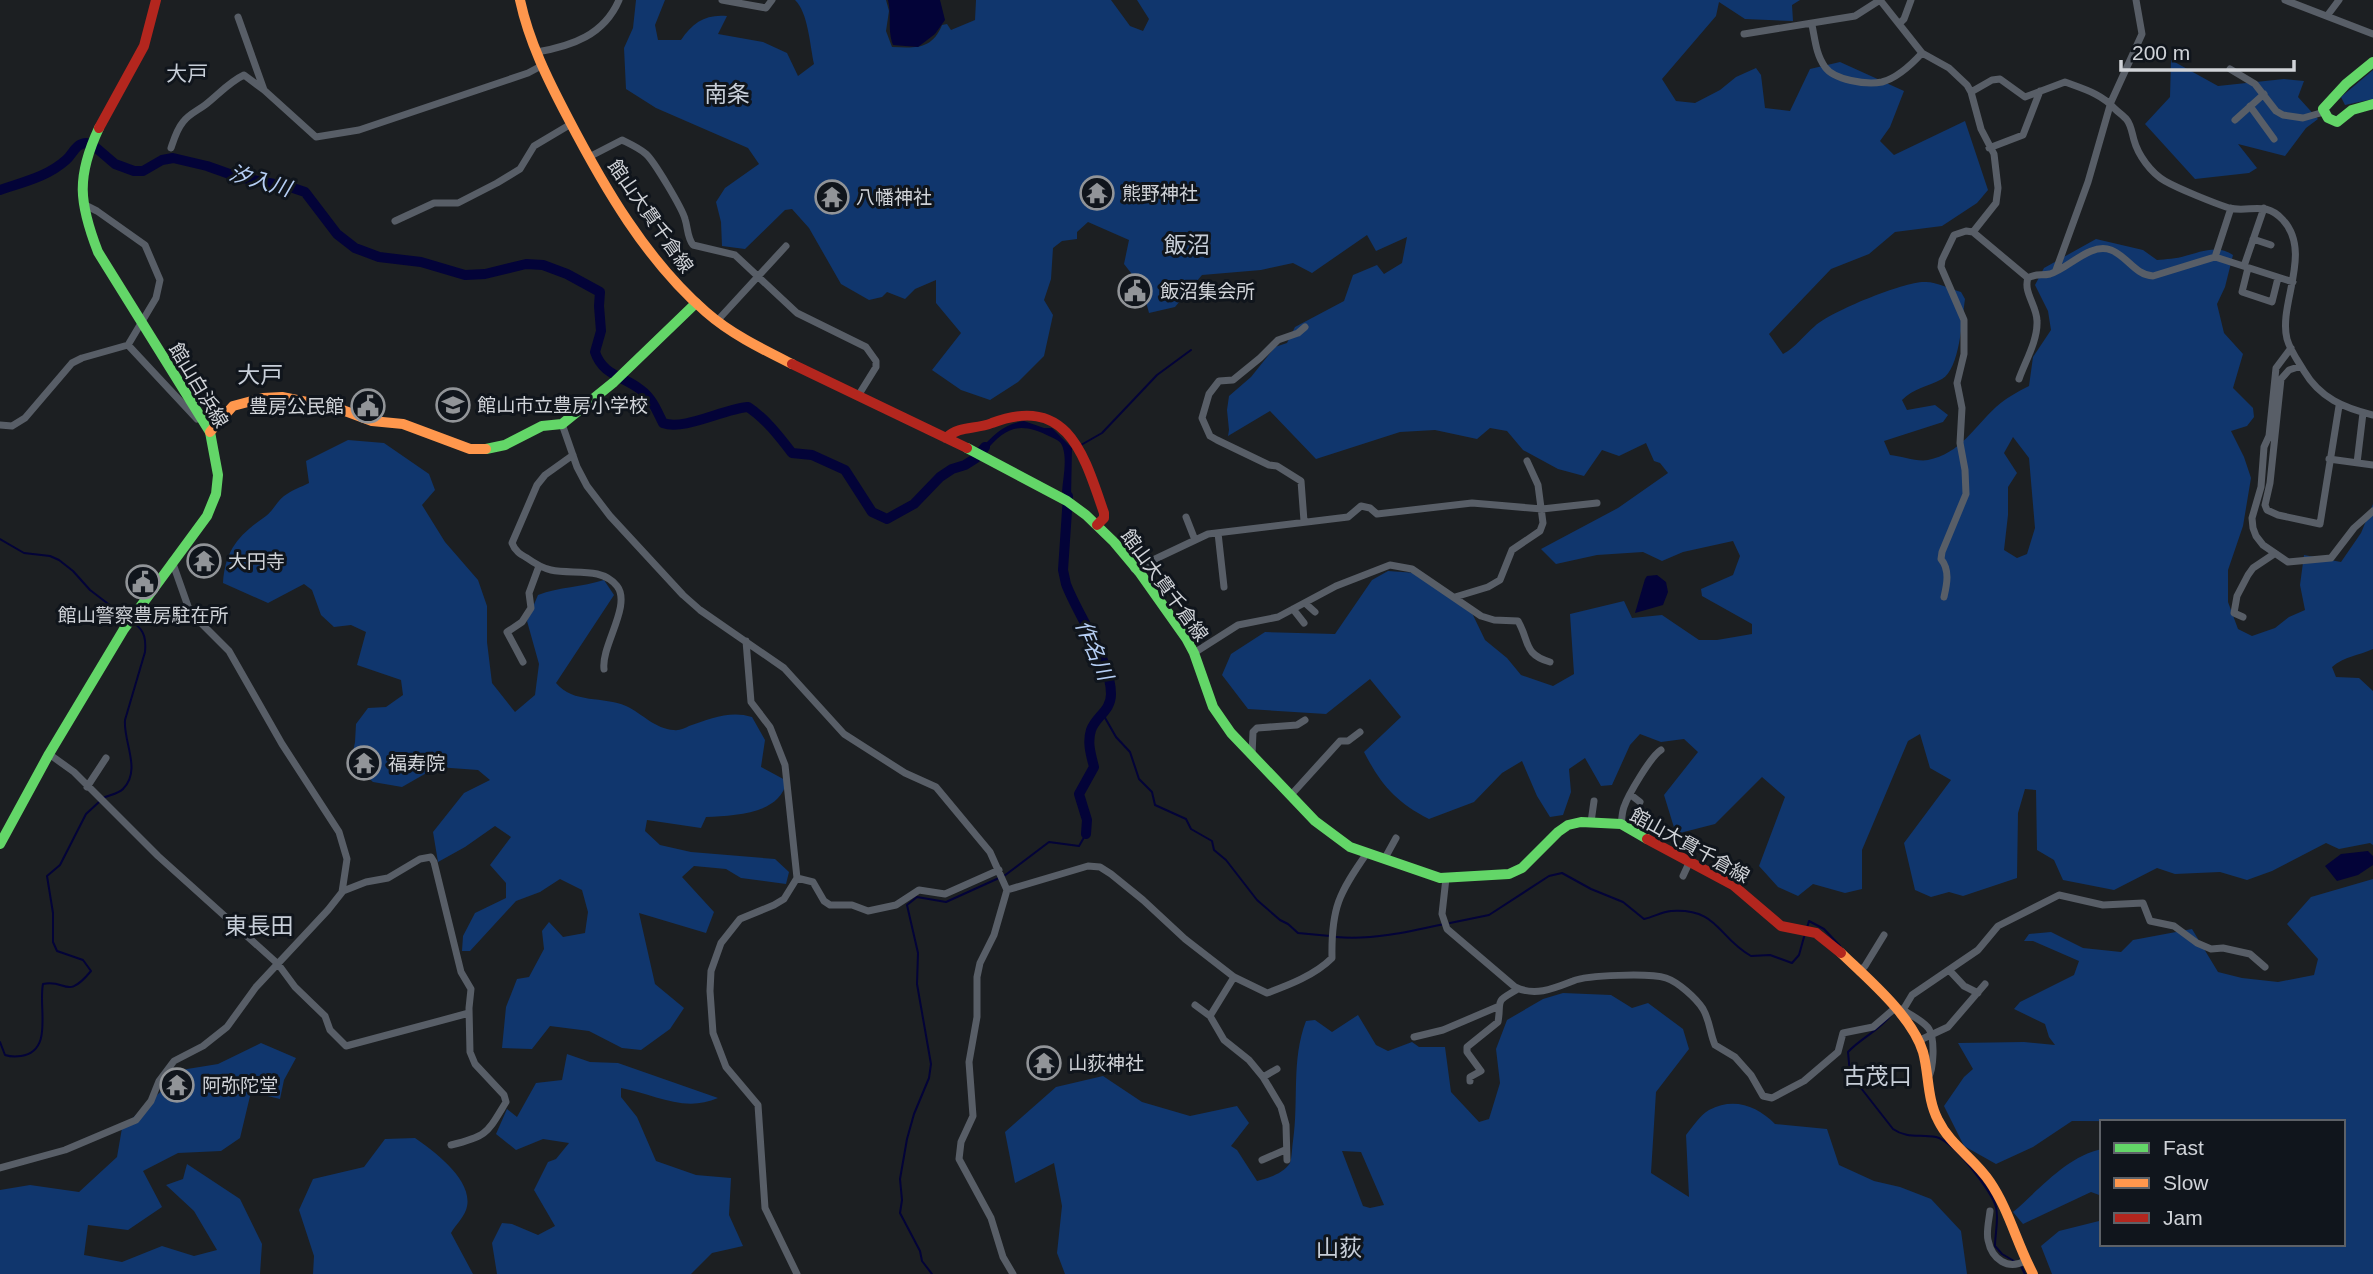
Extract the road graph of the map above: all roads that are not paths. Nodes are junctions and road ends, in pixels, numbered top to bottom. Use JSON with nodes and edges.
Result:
{"nodes":[{"id":1,"x":156,"y":0,"type":"edge"},
{"id":2,"x":520,"y":0,"type":"edge"},
{"id":3,"x":619,"y":0,"type":"edge"},
{"id":4,"x":722,"y":0,"type":"edge"},
{"id":5,"x":772,"y":0,"type":"edge"},
{"id":6,"x":1880,"y":0,"type":"edge"},
{"id":7,"x":1911,"y":0,"type":"edge"},
{"id":8,"x":2136,"y":0,"type":"edge"},
{"id":9,"x":2285,"y":0,"type":"edge"},
{"id":10,"x":2339,"y":0,"type":"edge"},
{"id":11,"x":2328,"y":16,"type":"junction"},
{"id":12,"x":237,"y":17,"type":"dead end"},
{"id":13,"x":1899,"y":24,"type":"junction"},
{"id":14,"x":1812,"y":25,"type":"junction"},
{"id":15,"x":1744,"y":34,"type":"dead end"},
{"id":16,"x":2373,"y":34,"type":"edge"},
{"id":17,"x":537,"y":52,"type":"junction"},
{"id":18,"x":1922,"y":53,"type":"junction"},
{"id":19,"x":2373,"y":62,"type":"edge"},
{"id":20,"x":543,"y":65,"type":"junction"},
{"id":21,"x":2230,"y":69,"type":"dead end"},
{"id":22,"x":264,"y":90,"type":"junction"},
{"id":23,"x":2040,"y":91,"type":"junction"},
{"id":24,"x":1971,"y":92,"type":"junction"},
{"id":25,"x":2264,"y":94,"type":"junction"},
{"id":26,"x":2111,"y":102,"type":"junction"},
{"id":27,"x":2373,"y":104,"type":"edge"},
{"id":28,"x":2250,"y":106,"type":"junction"},
{"id":29,"x":2324,"y":112,"type":"junction"},
{"id":30,"x":2235,"y":120,"type":"dead end"},
{"id":31,"x":571,"y":124,"type":"junction"},
{"id":32,"x":2274,"y":139,"type":"dead end"},
{"id":33,"x":171,"y":148,"type":"dead end"},
{"id":34,"x":1989,"y":148,"type":"junction"},
{"id":35,"x":589,"y":157,"type":"junction"},
{"id":36,"x":82,"y":204,"type":"junction"},
{"id":37,"x":2231,"y":208,"type":"junction"},
{"id":38,"x":2264,"y":208,"type":"junction"},
{"id":39,"x":395,"y":221,"type":"dead end"},
{"id":40,"x":1973,"y":232,"type":"junction"},
{"id":41,"x":2253,"y":239,"type":"junction"},
{"id":42,"x":2271,"y":245,"type":"dead end"},
{"id":43,"x":786,"y":247,"type":"dead end"},
{"id":44,"x":2215,"y":257,"type":"junction"},
{"id":45,"x":2246,"y":267,"type":"junction"},
{"id":46,"x":2056,"y":270,"type":"junction"},
{"id":47,"x":759,"y":277,"type":"junction"},
{"id":48,"x":2028,"y":278,"type":"junction"},
{"id":49,"x":2278,"y":278,"type":"junction"},
{"id":50,"x":2293,"y":282,"type":"junction"},
{"id":51,"x":696,"y":303,"type":"junction"},
{"id":52,"x":717,"y":321,"type":"junction"},
{"id":53,"x":141,"y":323,"type":"junction"},
{"id":54,"x":1305,"y":327,"type":"dead end"},
{"id":55,"x":128,"y":345,"type":"junction"},
{"id":56,"x":2291,"y":348,"type":"junction"},
{"id":57,"x":2301,"y":366,"type":"junction"},
{"id":58,"x":2019,"y":379,"type":"dead end"},
{"id":59,"x":858,"y":396,"type":"junction"},
{"id":60,"x":2339,"y":406,"type":"junction"},
{"id":61,"x":2363,"y":413,"type":"junction"},
{"id":62,"x":2373,"y":415,"type":"edge"},
{"id":63,"x":562,"y":424,"type":"junction"},
{"id":64,"x":0,"y":425,"type":"edge"},
{"id":65,"x":209,"y":432,"type":"junction"},
{"id":66,"x":946,"y":438,"type":"junction"},
{"id":67,"x":572,"y":455,"type":"junction"},
{"id":68,"x":2329,"y":459,"type":"junction"},
{"id":69,"x":1527,"y":461,"type":"dead end"},
{"id":70,"x":2357,"y":463,"type":"junction"},
{"id":71,"x":2373,"y":465,"type":"edge"},
{"id":72,"x":1597,"y":503,"type":"dead end"},
{"id":73,"x":1542,"y":509,"type":"junction"},
{"id":74,"x":2373,"y":511,"type":"edge"},
{"id":75,"x":1186,"y":517,"type":"dead end"},
{"id":76,"x":1304,"y":522,"type":"junction"},
{"id":77,"x":1097,"y":525,"type":"junction"},
{"id":78,"x":1218,"y":533,"type":"junction"},
{"id":79,"x":1195,"y":540,"type":"junction"},
{"id":80,"x":2274,"y":554,"type":"junction"},
{"id":81,"x":172,"y":561,"type":"junction"},
{"id":82,"x":539,"y":566,"type":"junction"},
{"id":83,"x":1134,"y":569,"type":"junction"},
{"id":84,"x":1224,"y":587,"type":"dead end"},
{"id":85,"x":1455,"y":597,"type":"junction"},
{"id":86,"x":1944,"y":597,"type":"dead end"},
{"id":87,"x":1305,"y":603,"type":"junction"},
{"id":88,"x":1293,"y":609,"type":"junction"},
{"id":89,"x":1315,"y":612,"type":"dead end"},
{"id":90,"x":2243,"y":617,"type":"dead end"},
{"id":91,"x":1304,"y":624,"type":"dead end"},
{"id":92,"x":746,"y":641,"type":"junction"},
{"id":93,"x":1194,"y":653,"type":"junction"},
{"id":94,"x":523,"y":662,"type":"dead end"},
{"id":95,"x":1550,"y":662,"type":"dead end"},
{"id":96,"x":604,"y":669,"type":"dead end"},
{"id":97,"x":1305,"y":720,"type":"dead end"},
{"id":98,"x":1360,"y":732,"type":"dead end"},
{"id":99,"x":1661,"y":750,"type":"dead end"},
{"id":100,"x":50,"y":754,"type":"junction"},
{"id":101,"x":1252,"y":756,"type":"junction"},
{"id":102,"x":106,"y":758,"type":"dead end"},
{"id":103,"x":87,"y":787,"type":"junction"},
{"id":104,"x":1291,"y":795,"type":"junction"},
{"id":105,"x":1631,"y":795,"type":"junction"},
{"id":106,"x":1594,"y":801,"type":"dead end"},
{"id":107,"x":1640,"y":802,"type":"dead end"},
{"id":108,"x":1591,"y":822,"type":"junction"},
{"id":109,"x":1621,"y":824,"type":"junction"},
{"id":110,"x":1396,"y":838,"type":"dead end"},
{"id":111,"x":0,"y":844,"type":"edge"},
{"id":112,"x":1367,"y":853,"type":"junction"},
{"id":113,"x":1385,"y":859,"type":"junction"},
{"id":114,"x":1689,"y":863,"type":"junction"},
{"id":115,"x":1000,"y":872,"type":"junction"},
{"id":116,"x":1682,"y":876,"type":"dead end"},
{"id":117,"x":796,"y":878,"type":"junction"},
{"id":118,"x":1446,"y":878,"type":"junction"},
{"id":119,"x":1006,"y":887,"type":"junction"},
{"id":120,"x":342,"y":893,"type":"junction"},
{"id":121,"x":1884,"y":935,"type":"dead end"},
{"id":122,"x":278,"y":964,"type":"junction"},
{"id":123,"x":2264,"y":967,"type":"dead end"},
{"id":124,"x":1862,"y":969,"type":"junction"},
{"id":125,"x":1950,"y":971,"type":"junction"},
{"id":126,"x":1234,"y":977,"type":"junction"},
{"id":127,"x":1985,"y":984,"type":"dead end"},
{"id":128,"x":1518,"y":989,"type":"junction"},
{"id":129,"x":1978,"y":993,"type":"junction"},
{"id":130,"x":1195,"y":1005,"type":"dead end"},
{"id":131,"x":1497,"y":1007,"type":"junction"},
{"id":132,"x":1899,"y":1011,"type":"junction"},
{"id":133,"x":469,"y":1013,"type":"junction"},
{"id":134,"x":1210,"y":1016,"type":"junction"},
{"id":135,"x":1931,"y":1036,"type":"junction"},
{"id":136,"x":1414,"y":1037,"type":"dead end"},
{"id":137,"x":1919,"y":1041,"type":"junction"},
{"id":138,"x":1277,"y":1069,"type":"dead end"},
{"id":139,"x":1263,"y":1077,"type":"junction"},
{"id":140,"x":1928,"y":1078,"type":"junction"},
{"id":141,"x":1470,"y":1081,"type":"dead end"},
{"id":142,"x":451,"y":1145,"type":"dead end"},
{"id":143,"x":1285,"y":1150,"type":"junction"},
{"id":144,"x":1262,"y":1160,"type":"dead end"},
{"id":145,"x":1287,"y":1160,"type":"dead end"},
{"id":146,"x":0,"y":1168,"type":"edge"},
{"id":147,"x":1990,"y":1211,"type":"dead end"},
{"id":148,"x":2021,"y":1263,"type":"junction"},
{"id":149,"x":797,"y":1274,"type":"edge"},
{"id":150,"x":1013,"y":1274,"type":"edge"},
{"id":151,"x":2033,"y":1274,"type":"edge"}],
"edges":[{"from":1,"to":36,"type":"main road","name":"館山白浜線"},
{"from":2,"to":17,"type":"main road","name":"館山大貫千倉線"},
{"from":3,"to":17,"type":"street"},
{"from":4,"to":5,"type":"street"},
{"from":6,"to":13,"type":"street"},
{"from":6,"to":14,"type":"street"},
{"from":7,"to":13,"type":"street"},
{"from":8,"to":26,"type":"street"},
{"from":9,"to":11,"type":"street"},
{"from":10,"to":11,"type":"street"},
{"from":11,"to":16,"type":"street"},
{"from":12,"to":22,"type":"street"},
{"from":13,"to":18,"type":"street"},
{"from":14,"to":15,"type":"street"},
{"from":14,"to":18,"type":"street"},
{"from":17,"to":20,"type":"main road","name":"館山大貫千倉線"},
{"from":18,"to":24,"type":"street"},
{"from":19,"to":29,"type":"main road"},
{"from":20,"to":22,"type":"street"},
{"from":20,"to":31,"type":"main road","name":"館山大貫千倉線"},
{"from":21,"to":25,"type":"street"},
{"from":22,"to":33,"type":"street"},
{"from":23,"to":24,"type":"street"},
{"from":23,"to":26,"type":"street"},
{"from":23,"to":34,"type":"street"},
{"from":24,"to":34,"type":"street"},
{"from":25,"to":28,"type":"street"},
{"from":25,"to":29,"type":"street"},
{"from":26,"to":37,"type":"street"},
{"from":26,"to":46,"type":"street"},
{"from":27,"to":29,"type":"main road"},
{"from":28,"to":30,"type":"street"},
{"from":28,"to":32,"type":"street"},
{"from":31,"to":35,"type":"main road","name":"館山大貫千倉線"},
{"from":31,"to":39,"type":"street"},
{"from":34,"to":40,"type":"street"},
{"from":35,"to":47,"type":"street"},
{"from":35,"to":51,"type":"main road","name":"館山大貫千倉線"},
{"from":36,"to":53,"type":"main road","name":"館山白浜線"},
{"from":36,"to":53,"type":"street"},
{"from":37,"to":38,"type":"street"},
{"from":37,"to":44,"type":"street"},
{"from":38,"to":41,"type":"street"},
{"from":38,"to":50,"type":"street"},
{"from":40,"to":48,"type":"street"},
{"from":40,"to":86,"type":"street"},
{"from":41,"to":42,"type":"street"},
{"from":41,"to":45,"type":"street"},
{"from":43,"to":47,"type":"street"},
{"from":44,"to":45,"type":"street"},
{"from":44,"to":46,"type":"street"},
{"from":45,"to":49,"type":"street"},
{"from":45,"to":49,"type":"street"},
{"from":46,"to":48,"type":"street"},
{"from":47,"to":52,"type":"street"},
{"from":47,"to":59,"type":"street"},
{"from":48,"to":58,"type":"street"},
{"from":49,"to":50,"type":"street"},
{"from":50,"to":56,"type":"street"},
{"from":51,"to":52,"type":"main road","name":"館山大貫千倉線"},
{"from":51,"to":63,"type":"main road"},
{"from":52,"to":59,"type":"main road","name":"館山大貫千倉線"},
{"from":53,"to":55,"type":"street"},
{"from":53,"to":65,"type":"main road","name":"館山白浜線"},
{"from":54,"to":76,"type":"street"},
{"from":55,"to":64,"type":"street"},
{"from":55,"to":65,"type":"street"},
{"from":56,"to":57,"type":"street"},
{"from":56,"to":80,"type":"street"},
{"from":57,"to":60,"type":"street"},
{"from":57,"to":68,"type":"street"},
{"from":59,"to":66,"type":"main road","name":"館山大貫千倉線"},
{"from":60,"to":61,"type":"street"},
{"from":60,"to":68,"type":"street"},
{"from":61,"to":62,"type":"street"},
{"from":61,"to":70,"type":"street"},
{"from":63,"to":65,"type":"main road"},
{"from":63,"to":67,"type":"street"},
{"from":65,"to":81,"type":"main road","name":"館山白浜線"},
{"from":66,"to":77,"type":"main road","name":"館山大貫千倉線"},
{"from":66,"to":77,"type":"main road","name":"館山大貫千倉線"},
{"from":67,"to":82,"type":"street"},
{"from":67,"to":92,"type":"street"},
{"from":68,"to":70,"type":"street"},
{"from":69,"to":73,"type":"street"},
{"from":70,"to":71,"type":"street"},
{"from":72,"to":73,"type":"street"},
{"from":73,"to":76,"type":"street"},
{"from":73,"to":85,"type":"street"},
{"from":74,"to":80,"type":"street"},
{"from":75,"to":79,"type":"street"},
{"from":76,"to":78,"type":"street"},
{"from":77,"to":83,"type":"main road","name":"館山大貫千倉線"},
{"from":78,"to":79,"type":"street"},
{"from":78,"to":84,"type":"street"},
{"from":79,"to":83,"type":"street"},
{"from":80,"to":90,"type":"street"},
{"from":81,"to":100,"type":"main road","name":"館山白浜線"},
{"from":81,"to":120,"type":"street"},
{"from":82,"to":94,"type":"street"},
{"from":82,"to":96,"type":"street"},
{"from":83,"to":93,"type":"main road","name":"館山大貫千倉線"},
{"from":85,"to":87,"type":"street"},
{"from":85,"to":95,"type":"street"},
{"from":87,"to":88,"type":"street"},
{"from":87,"to":89,"type":"street"},
{"from":88,"to":91,"type":"street"},
{"from":88,"to":93,"type":"street"},
{"from":92,"to":115,"type":"street"},
{"from":92,"to":117,"type":"street"},
{"from":93,"to":101,"type":"main road","name":"館山大貫千倉線"},
{"from":97,"to":101,"type":"street"},
{"from":98,"to":104,"type":"street"},
{"from":99,"to":105,"type":"street"},
{"from":100,"to":103,"type":"street"},
{"from":100,"to":111,"type":"main road","name":"館山白浜線"},
{"from":101,"to":104,"type":"main road","name":"館山大貫千倉線"},
{"from":102,"to":103,"type":"street"},
{"from":103,"to":122,"type":"street"},
{"from":104,"to":112,"type":"main road","name":"館山大貫千倉線"},
{"from":105,"to":107,"type":"street"},
{"from":105,"to":109,"type":"street"},
{"from":106,"to":108,"type":"street"},
{"from":108,"to":109,"type":"main road","name":"館山大貫千倉線"},
{"from":108,"to":118,"type":"main road","name":"館山大貫千倉線"},
{"from":109,"to":114,"type":"main road","name":"館山大貫千倉線"},
{"from":110,"to":113,"type":"street"},
{"from":112,"to":113,"type":"main road","name":"館山大貫千倉線"},
{"from":112,"to":126,"type":"street"},
{"from":113,"to":118,"type":"main road","name":"館山大貫千倉線"},
{"from":114,"to":116,"type":"street"},
{"from":114,"to":124,"type":"main road","name":"館山大貫千倉線"},
{"from":115,"to":117,"type":"street"},
{"from":115,"to":119,"type":"street"},
{"from":117,"to":149,"type":"street"},
{"from":118,"to":128,"type":"street"},
{"from":119,"to":126,"type":"street"},
{"from":119,"to":150,"type":"street"},
{"from":120,"to":122,"type":"street"},
{"from":120,"to":133,"type":"street"},
{"from":121,"to":124,"type":"street"},
{"from":122,"to":133,"type":"street"},
{"from":122,"to":146,"type":"street"},
{"from":123,"to":125,"type":"street"},
{"from":124,"to":132,"type":"main road","name":"館山大貫千倉線"},
{"from":125,"to":129,"type":"street"},
{"from":125,"to":132,"type":"street"},
{"from":126,"to":134,"type":"street"},
{"from":127,"to":129,"type":"street"},
{"from":128,"to":131,"type":"street"},
{"from":128,"to":132,"type":"street"},
{"from":129,"to":135,"type":"street"},
{"from":130,"to":134,"type":"street"},
{"from":131,"to":136,"type":"street"},
{"from":131,"to":141,"type":"street"},
{"from":132,"to":135,"type":"street"},
{"from":132,"to":137,"type":"main road","name":"館山大貫千倉線"},
{"from":133,"to":142,"type":"street"},
{"from":134,"to":139,"type":"street"},
{"from":135,"to":137,"type":"street"},
{"from":135,"to":140,"type":"street"},
{"from":137,"to":140,"type":"main road","name":"館山大貫千倉線"},
{"from":138,"to":139,"type":"street"},
{"from":139,"to":143,"type":"street"},
{"from":140,"to":148,"type":"main road","name":"館山大貫千倉線"},
{"from":143,"to":144,"type":"street"},
{"from":143,"to":145,"type":"street"},
{"from":147,"to":148,"type":"street"},
{"from":148,"to":151,"type":"main road","name":"館山大貫千倉線"}]}
